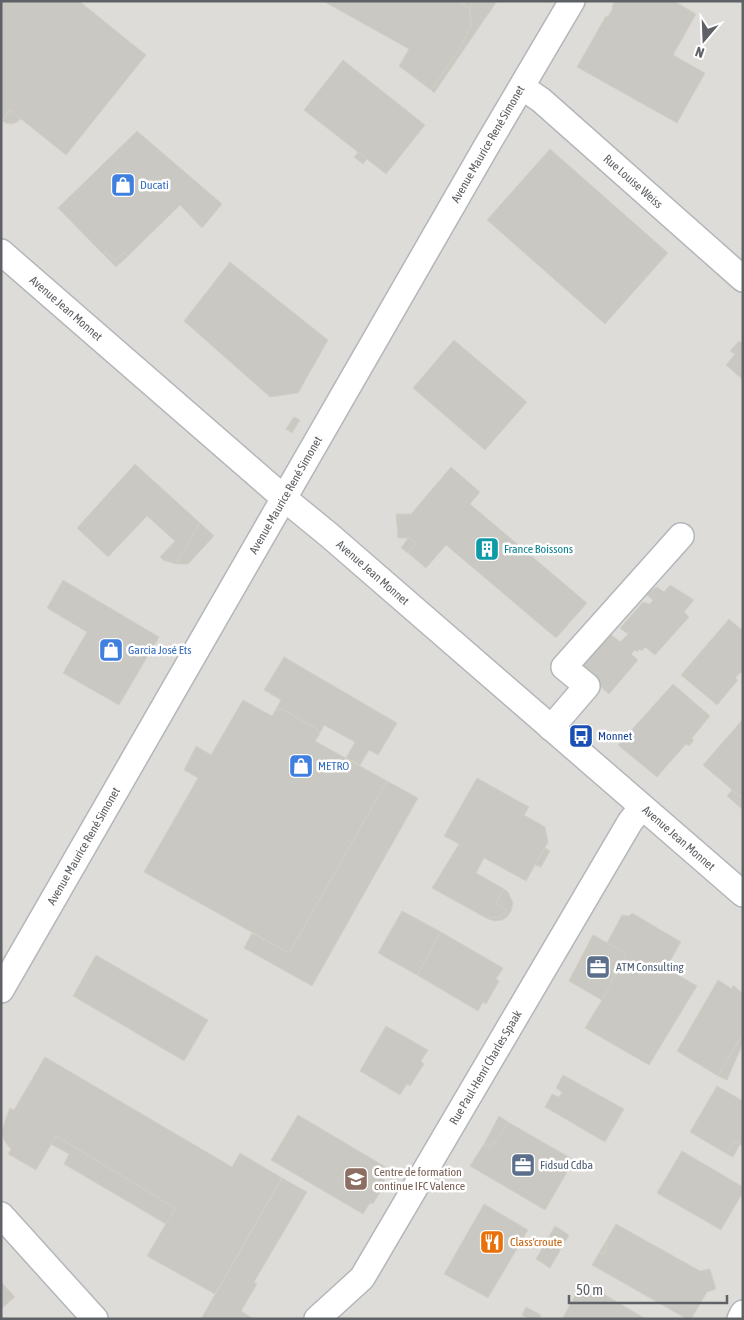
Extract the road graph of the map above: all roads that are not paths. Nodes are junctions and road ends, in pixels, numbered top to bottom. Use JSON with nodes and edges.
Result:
{"nodes":[{"id":1,"x":572,"y":1,"type":"edge"},
{"id":2,"x":522,"y":87,"type":"junction"},
{"id":3,"x":1,"y":252,"type":"edge"},
{"id":4,"x":743,"y":279,"type":"edge"},
{"id":5,"x":285,"y":499,"type":"junction"},
{"id":6,"x":681,"y":536,"type":"dead end"},
{"id":7,"x":551,"y":728,"type":"junction"},
{"id":8,"x":642,"y":807,"type":"junction"},
{"id":9,"x":743,"y":894,"type":"edge"},
{"id":10,"x":1,"y":990,"type":"edge"},
{"id":11,"x":1,"y":1215,"type":"edge"},
{"id":12,"x":743,"y":1313,"type":"edge"},
{"id":13,"x":95,"y":1319,"type":"edge"},
{"id":14,"x":317,"y":1319,"type":"edge"},
{"id":15,"x":740,"y":1319,"type":"edge"}],
"edges":[{"from":1,"to":2,"type":"street","name":"Avenue Maurice René Simonet"},
{"from":2,"to":4,"type":"street","name":"Rue Louise Weiss"},
{"from":2,"to":5,"type":"street","name":"Avenue Maurice René Simonet"},
{"from":3,"to":5,"type":"street","name":"Avenue Jean Monnet"},
{"from":5,"to":7,"type":"street","name":"Avenue Jean Monnet"},
{"from":5,"to":10,"type":"street","name":"Avenue Maurice René Simonet"},
{"from":6,"to":7,"type":"street"},
{"from":7,"to":8,"type":"street","name":"Avenue Jean Monnet"},
{"from":8,"to":9,"type":"street","name":"Avenue Jean Monnet"},
{"from":8,"to":14,"type":"street","name":"Rue Paul-Henri Charles Spaak"},
{"from":11,"to":13,"type":"street"},
{"from":12,"to":15,"type":"street"}]}
